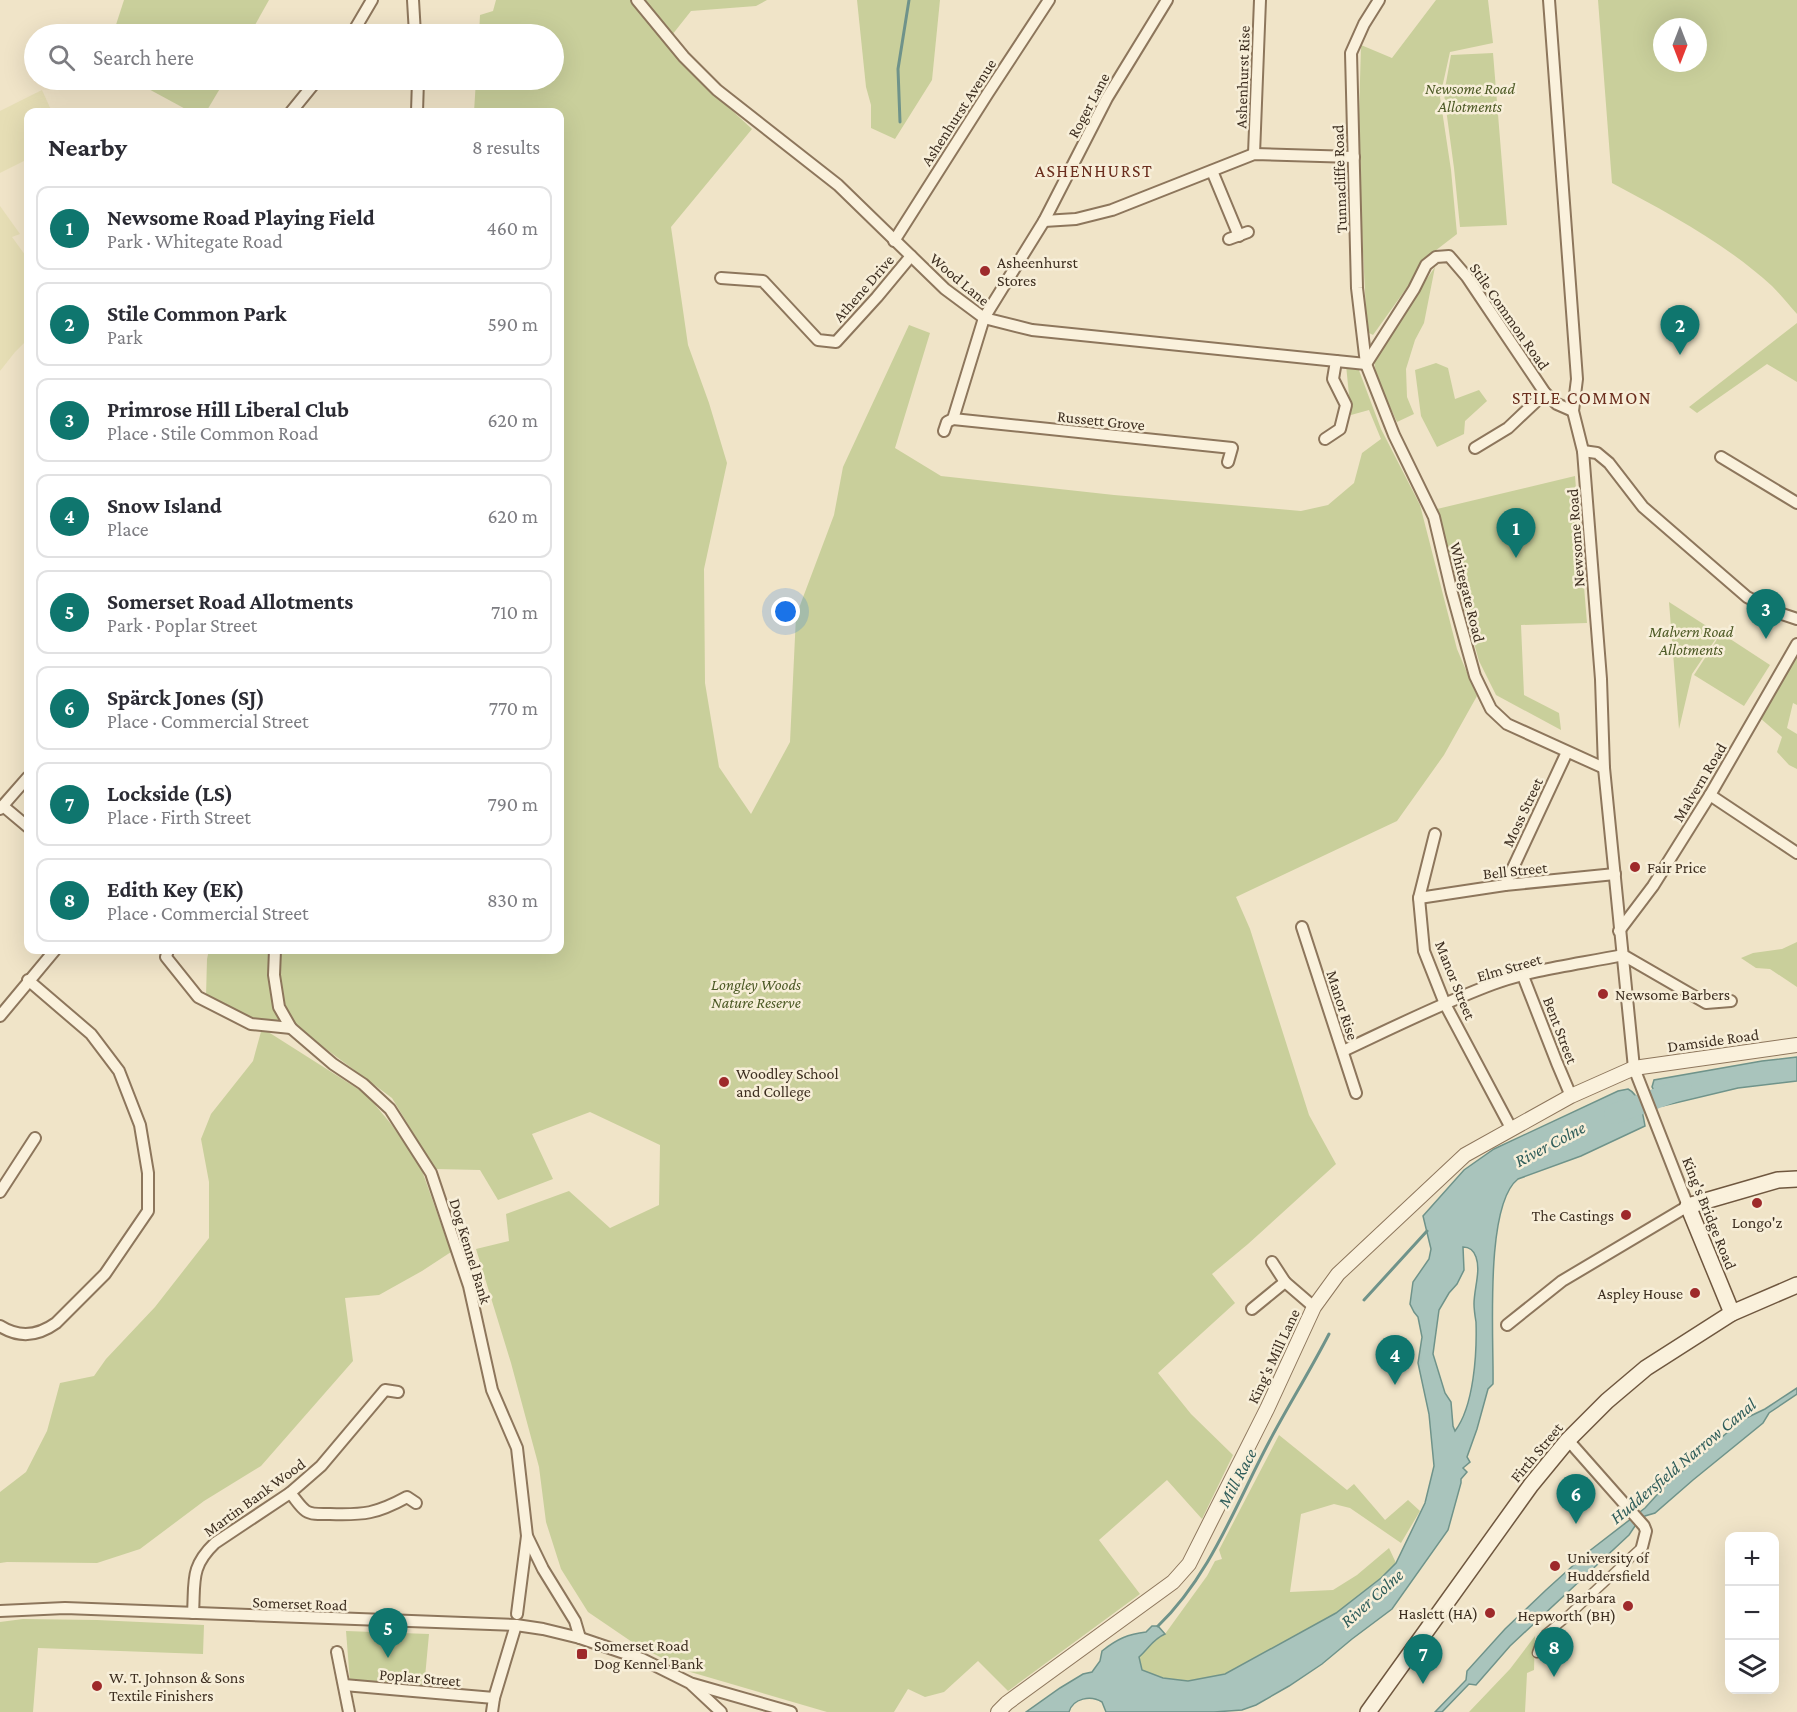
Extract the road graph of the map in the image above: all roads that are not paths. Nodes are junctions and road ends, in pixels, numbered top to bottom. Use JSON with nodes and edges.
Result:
{"nodes":[{"id":1,"x":372,"y":0,"type":"edge"},
{"id":2,"x":413,"y":0,"type":"edge"},
{"id":3,"x":638,"y":0,"type":"edge"},
{"id":4,"x":1049,"y":0,"type":"edge"},
{"id":5,"x":1167,"y":0,"type":"edge"},
{"id":6,"x":1260,"y":0,"type":"edge"},
{"id":7,"x":1379,"y":0,"type":"edge"},
{"id":8,"x":1549,"y":0,"type":"edge"},
{"id":9,"x":357,"y":24,"type":"edge"},
{"id":10,"x":414,"y":24,"type":"edge"},
{"id":11,"x":309,"y":90,"type":"edge"},
{"id":12,"x":417,"y":90,"type":"edge"},
{"id":13,"x":294,"y":108,"type":"edge"},
{"id":14,"x":417,"y":108,"type":"edge"},
{"id":15,"x":1254,"y":154,"type":"junction"},
{"id":16,"x":1354,"y":157,"type":"junction"},
{"id":17,"x":1212,"y":171,"type":"junction"},
{"id":18,"x":1044,"y":221,"type":"junction"},
{"id":19,"x":1239,"y":236,"type":"dead end"},
{"id":20,"x":894,"y":241,"type":"junction"},
{"id":21,"x":911,"y":256,"type":"junction"},
{"id":22,"x":721,"y":278,"type":"dead end"},
{"id":23,"x":984,"y":318,"type":"junction"},
{"id":24,"x":1335,"y":362,"type":"junction"},
{"id":25,"x":1366,"y":364,"type":"junction"},
{"id":26,"x":1545,"y":393,"type":"junction"},
{"id":27,"x":1573,"y":411,"type":"junction"},
{"id":28,"x":953,"y":419,"type":"junction"},
{"id":29,"x":944,"y":431,"type":"dead end"},
{"id":30,"x":1324,"y":439,"type":"dead end"},
{"id":31,"x":1475,"y":448,"type":"dead end"},
{"id":32,"x":1583,"y":451,"type":"junction"},
{"id":33,"x":1722,"y":457,"type":"dead end"},
{"id":34,"x":1228,"y":462,"type":"dead end"},
{"id":35,"x":1797,"y":503,"type":"edge"},
{"id":36,"x":1797,"y":619,"type":"edge"},
{"id":37,"x":1797,"y":644,"type":"edge"},
{"id":38,"x":1567,"y":752,"type":"junction"},
{"id":39,"x":1605,"y":768,"type":"junction"},
{"id":40,"x":24,"y":782,"type":"edge"},
{"id":41,"x":1710,"y":795,"type":"junction"},
{"id":42,"x":1,"y":808,"type":"edge"},
{"id":43,"x":24,"y":823,"type":"edge"},
{"id":44,"x":1435,"y":834,"type":"dead end"},
{"id":45,"x":1797,"y":853,"type":"edge"},
{"id":46,"x":1615,"y":874,"type":"junction"},
{"id":47,"x":1505,"y":885,"type":"junction"},
{"id":48,"x":1419,"y":898,"type":"junction"},
{"id":49,"x":1302,"y":927,"type":"dead end"},
{"id":50,"x":1619,"y":931,"type":"junction"},
{"id":51,"x":51,"y":954,"type":"edge"},
{"id":52,"x":167,"y":954,"type":"edge"},
{"id":53,"x":275,"y":954,"type":"edge"},
{"id":54,"x":1623,"y":955,"type":"junction"},
{"id":55,"x":1523,"y":976,"type":"junction"},
{"id":56,"x":28,"y":980,"type":"junction"},
{"id":57,"x":1731,"y":1001,"type":"dead end"},
{"id":58,"x":1445,"y":1004,"type":"junction"},
{"id":59,"x":0,"y":1016,"type":"edge"},
{"id":60,"x":291,"y":1028,"type":"junction"},
{"id":61,"x":1797,"y":1045,"type":"edge"},
{"id":62,"x":1343,"y":1051,"type":"junction"},
{"id":63,"x":1635,"y":1071,"type":"junction"},
{"id":64,"x":1356,"y":1092,"type":"dead end"},
{"id":65,"x":1571,"y":1096,"type":"junction"},
{"id":66,"x":1511,"y":1128,"type":"junction"},
{"id":67,"x":35,"y":1138,"type":"dead end"},
{"id":68,"x":1797,"y":1179,"type":"edge"},
{"id":69,"x":0,"y":1192,"type":"edge"},
{"id":70,"x":1688,"y":1206,"type":"junction"},
{"id":71,"x":1272,"y":1262,"type":"dead end"},
{"id":72,"x":1285,"y":1281,"type":"junction"},
{"id":73,"x":1797,"y":1285,"type":"edge"},
{"id":74,"x":1314,"y":1307,"type":"junction"},
{"id":75,"x":1252,"y":1309,"type":"dead end"},
{"id":76,"x":1732,"y":1313,"type":"junction"},
{"id":77,"x":1507,"y":1325,"type":"dead end"},
{"id":78,"x":0,"y":1326,"type":"edge"},
{"id":79,"x":398,"y":1392,"type":"dead end"},
{"id":80,"x":1568,"y":1440,"type":"junction"},
{"id":81,"x":290,"y":1493,"type":"junction"},
{"id":82,"x":410,"y":1495,"type":"dead end"},
{"id":83,"x":527,"y":1536,"type":"junction"},
{"id":84,"x":1642,"y":1547,"type":"joint"},
{"id":85,"x":0,"y":1611,"type":"edge"},
{"id":86,"x":193,"y":1613,"type":"junction"},
{"id":87,"x":517,"y":1614,"type":"dead end"},
{"id":88,"x":516,"y":1625,"type":"junction"},
{"id":89,"x":580,"y":1638,"type":"junction"},
{"id":90,"x":337,"y":1653,"type":"dead end"},
{"id":91,"x":1537,"y":1653,"type":"dead end"},
{"id":92,"x":690,"y":1683,"type":"junction"},
{"id":93,"x":344,"y":1685,"type":"junction"},
{"id":94,"x":494,"y":1698,"type":"junction"},
{"id":95,"x":765,"y":1708,"type":"edge"},
{"id":96,"x":349,"y":1712,"type":"edge"},
{"id":97,"x":492,"y":1712,"type":"edge"},
{"id":98,"x":720,"y":1712,"type":"edge"},
{"id":99,"x":791,"y":1712,"type":"edge"},
{"id":100,"x":998,"y":1712,"type":"edge"},
{"id":101,"x":1368,"y":1712,"type":"edge"}],
"edges":[{"from":1,"to":9,"type":"street"},
{"from":2,"to":10,"type":"street"},
{"from":3,"to":20,"type":"street","name":"Wood Lane"},
{"from":4,"to":20,"type":"street","name":"Ashenhurst Avenue"},
{"from":5,"to":18,"type":"street","name":"Roger Lane"},
{"from":6,"to":15,"type":"street","name":"Ashenhurst Rise"},
{"from":7,"to":16,"type":"street","name":"Tunnacliffe Road"},
{"from":8,"to":27,"type":"street","name":"Newsome Road"},
{"from":11,"to":13,"type":"street"},
{"from":12,"to":14,"type":"street"},
{"from":15,"to":16,"type":"street"},
{"from":15,"to":17,"type":"street"},
{"from":16,"to":25,"type":"street","name":"Tunnacliffe Road"},
{"from":17,"to":18,"type":"street"},
{"from":17,"to":19,"type":"street"},
{"from":18,"to":23,"type":"street","name":"Roger Lane"},
{"from":20,"to":21,"type":"street","name":"Wood Lane"},
{"from":21,"to":22,"type":"street","name":"Athene Drive"},
{"from":21,"to":23,"type":"street","name":"Wood Lane"},
{"from":23,"to":24,"type":"street","name":"Wood Lane"},
{"from":23,"to":28,"type":"street","name":"Roger Lane"},
{"from":24,"to":25,"type":"street","name":"Wood Lane"},
{"from":24,"to":30,"type":"street"},
{"from":25,"to":26,"type":"street","name":"Stile Common Road"},
{"from":25,"to":38,"type":"street","name":"Whitegate Road"},
{"from":26,"to":27,"type":"street","name":"Stile Common Road"},
{"from":26,"to":31,"type":"street"},
{"from":27,"to":32,"type":"street","name":"Newsome Road"},
{"from":28,"to":29,"type":"street","name":"Roger Lane"},
{"from":28,"to":34,"type":"street","name":"Russett Grove"},
{"from":32,"to":36,"type":"street"},
{"from":32,"to":39,"type":"street","name":"Newsome Road"},
{"from":33,"to":35,"type":"street"},
{"from":37,"to":41,"type":"street","name":"Malvern Road"},
{"from":38,"to":39,"type":"street","name":"Whitegate Road"},
{"from":38,"to":47,"type":"street","name":"Moss Street"},
{"from":39,"to":46,"type":"street","name":"Newsome Road"},
{"from":40,"to":42,"type":"street"},
{"from":41,"to":45,"type":"street"},
{"from":41,"to":50,"type":"street","name":"Malvern Road"},
{"from":42,"to":43,"type":"street"},
{"from":44,"to":48,"type":"street","name":"Manor Street"},
{"from":46,"to":47,"type":"street","name":"Bell Street"},
{"from":46,"to":50,"type":"street","name":"Newsome Road"},
{"from":47,"to":48,"type":"street","name":"Bell Street"},
{"from":48,"to":58,"type":"street","name":"Manor Street"},
{"from":49,"to":62,"type":"street","name":"Manor Rise"},
{"from":50,"to":54,"type":"street","name":"Newsome Road"},
{"from":51,"to":56,"type":"street"},
{"from":52,"to":60,"type":"street"},
{"from":53,"to":60,"type":"street"},
{"from":54,"to":55,"type":"street","name":"Elm Street"},
{"from":54,"to":57,"type":"street"},
{"from":54,"to":63,"type":"street","name":"Newsome Road"},
{"from":55,"to":58,"type":"street","name":"Elm Street"},
{"from":55,"to":65,"type":"street","name":"Bent Street"},
{"from":56,"to":59,"type":"street"},
{"from":56,"to":78,"type":"street"},
{"from":58,"to":62,"type":"street","name":"Elm Street"},
{"from":58,"to":66,"type":"street","name":"Manor Street"},
{"from":60,"to":83,"type":"street","name":"Dog Kennel Bank"},
{"from":61,"to":63,"type":"street","name":"Damside Road"},
{"from":62,"to":64,"type":"street","name":"Manor Rise"},
{"from":63,"to":65,"type":"street","name":"King's Mill Lane"},
{"from":63,"to":70,"type":"street","name":"King's Bridge Road"},
{"from":65,"to":66,"type":"street","name":"King's Mill Lane"},
{"from":66,"to":74,"type":"street","name":"King's Mill Lane"},
{"from":67,"to":69,"type":"street"},
{"from":68,"to":70,"type":"main road"},
{"from":70,"to":76,"type":"main road","name":"King's Bridge Road"},
{"from":70,"to":77,"type":"street"},
{"from":71,"to":72,"type":"street"},
{"from":72,"to":74,"type":"street"},
{"from":72,"to":75,"type":"street"},
{"from":73,"to":76,"type":"main road","name":"Firth Street"},
{"from":74,"to":100,"type":"street","name":"King's Mill Lane"},
{"from":76,"to":80,"type":"main road","name":"Firth Street"},
{"from":79,"to":81,"type":"street","name":"Martin Bank Wood"},
{"from":80,"to":84,"type":"street"},
{"from":80,"to":101,"type":"main road","name":"Firth Street"},
{"from":81,"to":82,"type":"street"},
{"from":81,"to":86,"type":"street","name":"Martin Bank Wood"},
{"from":83,"to":87,"type":"street","name":"Dog Kennel Bank"},
{"from":83,"to":89,"type":"street","name":"Dog Kennel Bank"},
{"from":84,"to":91,"type":"street"},
{"from":85,"to":86,"type":"street","name":"Somerset Road"},
{"from":86,"to":88,"type":"street","name":"Somerset Road"},
{"from":88,"to":89,"type":"street","name":"Somerset Road"},
{"from":88,"to":94,"type":"street"},
{"from":89,"to":92,"type":"street","name":"Somerset Road"},
{"from":90,"to":93,"type":"street"},
{"from":92,"to":95,"type":"street"},
{"from":92,"to":98,"type":"street","name":"Somerset Road"},
{"from":93,"to":94,"type":"street","name":"Poplar Street"},
{"from":93,"to":96,"type":"street"},
{"from":94,"to":97,"type":"street"},
{"from":95,"to":99,"type":"street"}]}
